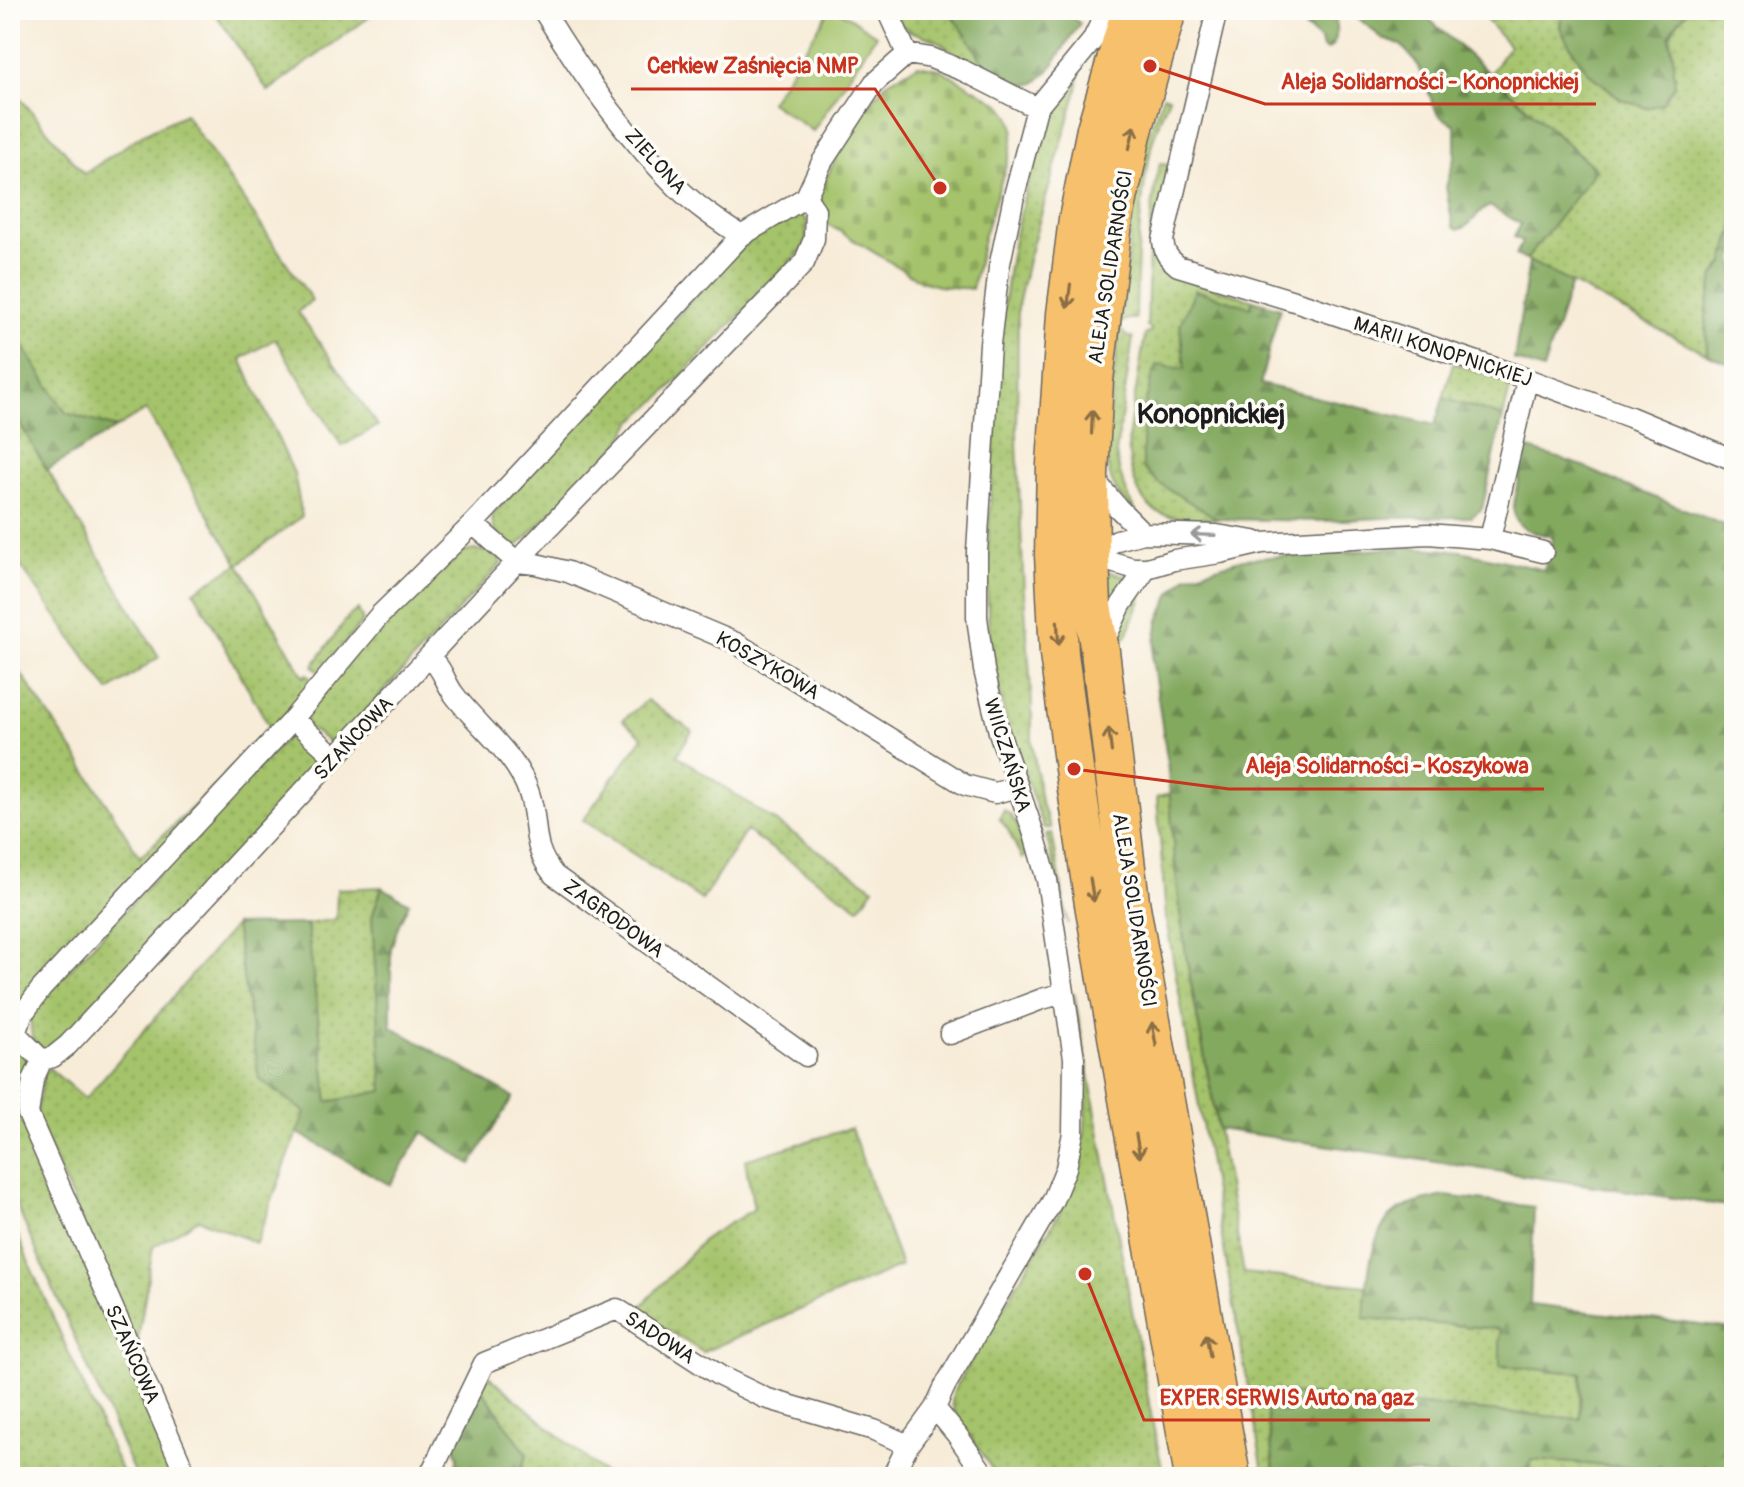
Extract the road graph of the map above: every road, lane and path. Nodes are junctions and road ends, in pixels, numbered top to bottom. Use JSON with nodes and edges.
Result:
{"nodes":[{"id":1,"x":543,"y":10,"type":"edge"},
{"id":2,"x":887,"y":10,"type":"edge"},
{"id":3,"x":1107,"y":10,"type":"edge"},
{"id":4,"x":1131,"y":10,"type":"edge"},
{"id":5,"x":1167,"y":10,"type":"edge"},
{"id":6,"x":1217,"y":10,"type":"edge"},
{"id":7,"x":907,"y":54,"type":"junction"},
{"id":8,"x":1037,"y":108,"type":"junction"},
{"id":9,"x":806,"y":197,"type":"junction"},
{"id":10,"x":741,"y":236,"type":"junction"},
{"id":11,"x":1527,"y":380,"type":"junction"},
{"id":12,"x":1734,"y":460,"type":"edge"},
{"id":13,"x":1089,"y":474,"type":"junction"},
{"id":14,"x":473,"y":524,"type":"junction"},
{"id":15,"x":1143,"y":533,"type":"junction"},
{"id":16,"x":1490,"y":539,"type":"junction"},
{"id":17,"x":1262,"y":543,"type":"junction"},
{"id":18,"x":1543,"y":552,"type":"dead end"},
{"id":19,"x":1072,"y":555,"type":"junction"},
{"id":20,"x":517,"y":562,"type":"junction"},
{"id":21,"x":1147,"y":568,"type":"junction"},
{"id":22,"x":1100,"y":651,"type":"junction"},
{"id":23,"x":429,"y":657,"type":"junction"},
{"id":24,"x":293,"y":719,"type":"junction"},
{"id":25,"x":335,"y":757,"type":"junction"},
{"id":26,"x":1017,"y":787,"type":"junction"},
{"id":27,"x":1064,"y":993,"type":"junction"},
{"id":28,"x":13,"y":1034,"type":"edge"},
{"id":29,"x":950,"y":1034,"type":"dead end"},
{"id":30,"x":806,"y":1056,"type":"dead end"},
{"id":31,"x":42,"y":1060,"type":"junction"},
{"id":32,"x":935,"y":1408,"type":"junction"},
{"id":33,"x":908,"y":1445,"type":"junction"},
{"id":34,"x":187,"y":1477,"type":"edge"},
{"id":35,"x":429,"y":1477,"type":"edge"},
{"id":36,"x":892,"y":1477,"type":"edge"},
{"id":37,"x":986,"y":1477,"type":"edge"},
{"id":38,"x":1194,"y":1477,"type":"edge"},
{"id":39,"x":1231,"y":1477,"type":"edge"}],
"edges":[{"from":1,"to":10,"type":"street","name":"ZIELONA"},
{"from":2,"to":7,"type":"street"},
{"from":3,"to":8,"type":"street","name":"WIICZAŃSKA"},
{"from":4,"to":19,"type":"highway","name":"ALEJA SOLIDARNOŚCI","one_way":true},
{"from":13,"to":5,"type":"highway","name":"ALEJA SOLIDARNOŚCI","one_way":true},
{"from":6,"to":11,"type":"street","name":"MARII KONOPNICKIEJ"},
{"from":7,"to":8,"type":"street"},
{"from":7,"to":9,"type":"street"},
{"from":8,"to":26,"type":"street","name":"WIICZAŃSKA"},
{"from":9,"to":10,"type":"street"},
{"from":9,"to":20,"type":"street","name":"SZAŃCOWA"},
{"from":10,"to":14,"type":"street"},
{"from":11,"to":12,"type":"street","name":"MARII KONOPNICKIEJ"},
{"from":11,"to":16,"type":"street"},
{"from":13,"to":15,"type":"street"},
{"from":13,"to":19,"type":"highway","name":"ALEJA SOLIDARNOŚCI"},
{"from":14,"to":20,"type":"street"},
{"from":14,"to":24,"type":"street"},
{"from":17,"to":15,"type":"street","one_way":true},
{"from":15,"to":19,"type":"street"},
{"from":16,"to":17,"type":"street"},
{"from":16,"to":18,"type":"street"},
{"from":17,"to":21,"type":"street"},
{"from":19,"to":21,"type":"street"},
{"from":19,"to":22,"type":"highway","name":"ALEJA SOLIDARNOŚCI"},
{"from":19,"to":38,"type":"highway","name":"ALEJA SOLIDARNOŚCI","one_way":true},
{"from":20,"to":23,"type":"street","name":"SZAŃCOWA"},
{"from":20,"to":26,"type":"street","name":"KOSZYKOWA"},
{"from":21,"to":22,"type":"street"},
{"from":39,"to":22,"type":"highway","name":"ALEJA SOLIDARNOŚCI","one_way":true},
{"from":23,"to":25,"type":"street","name":"SZAŃCOWA"},
{"from":23,"to":30,"type":"street","name":"ZAGRODOWA"},
{"from":24,"to":25,"type":"street"},
{"from":24,"to":28,"type":"street"},
{"from":25,"to":31,"type":"street","name":"SZAŃCOWA"},
{"from":26,"to":27,"type":"street","name":"WIICZAŃSKA"},
{"from":27,"to":29,"type":"street"},
{"from":27,"to":32,"type":"street","name":"WIICZAŃSKA"},
{"from":28,"to":31,"type":"street"},
{"from":31,"to":34,"type":"street","name":"SZAŃCOWA"},
{"from":32,"to":33,"type":"street","name":"WIICZAŃSKA"},
{"from":32,"to":37,"type":"street"},
{"from":33,"to":35,"type":"street","name":"SADOWA"},
{"from":33,"to":36,"type":"street","name":"WIICZAŃSKA"}]}
